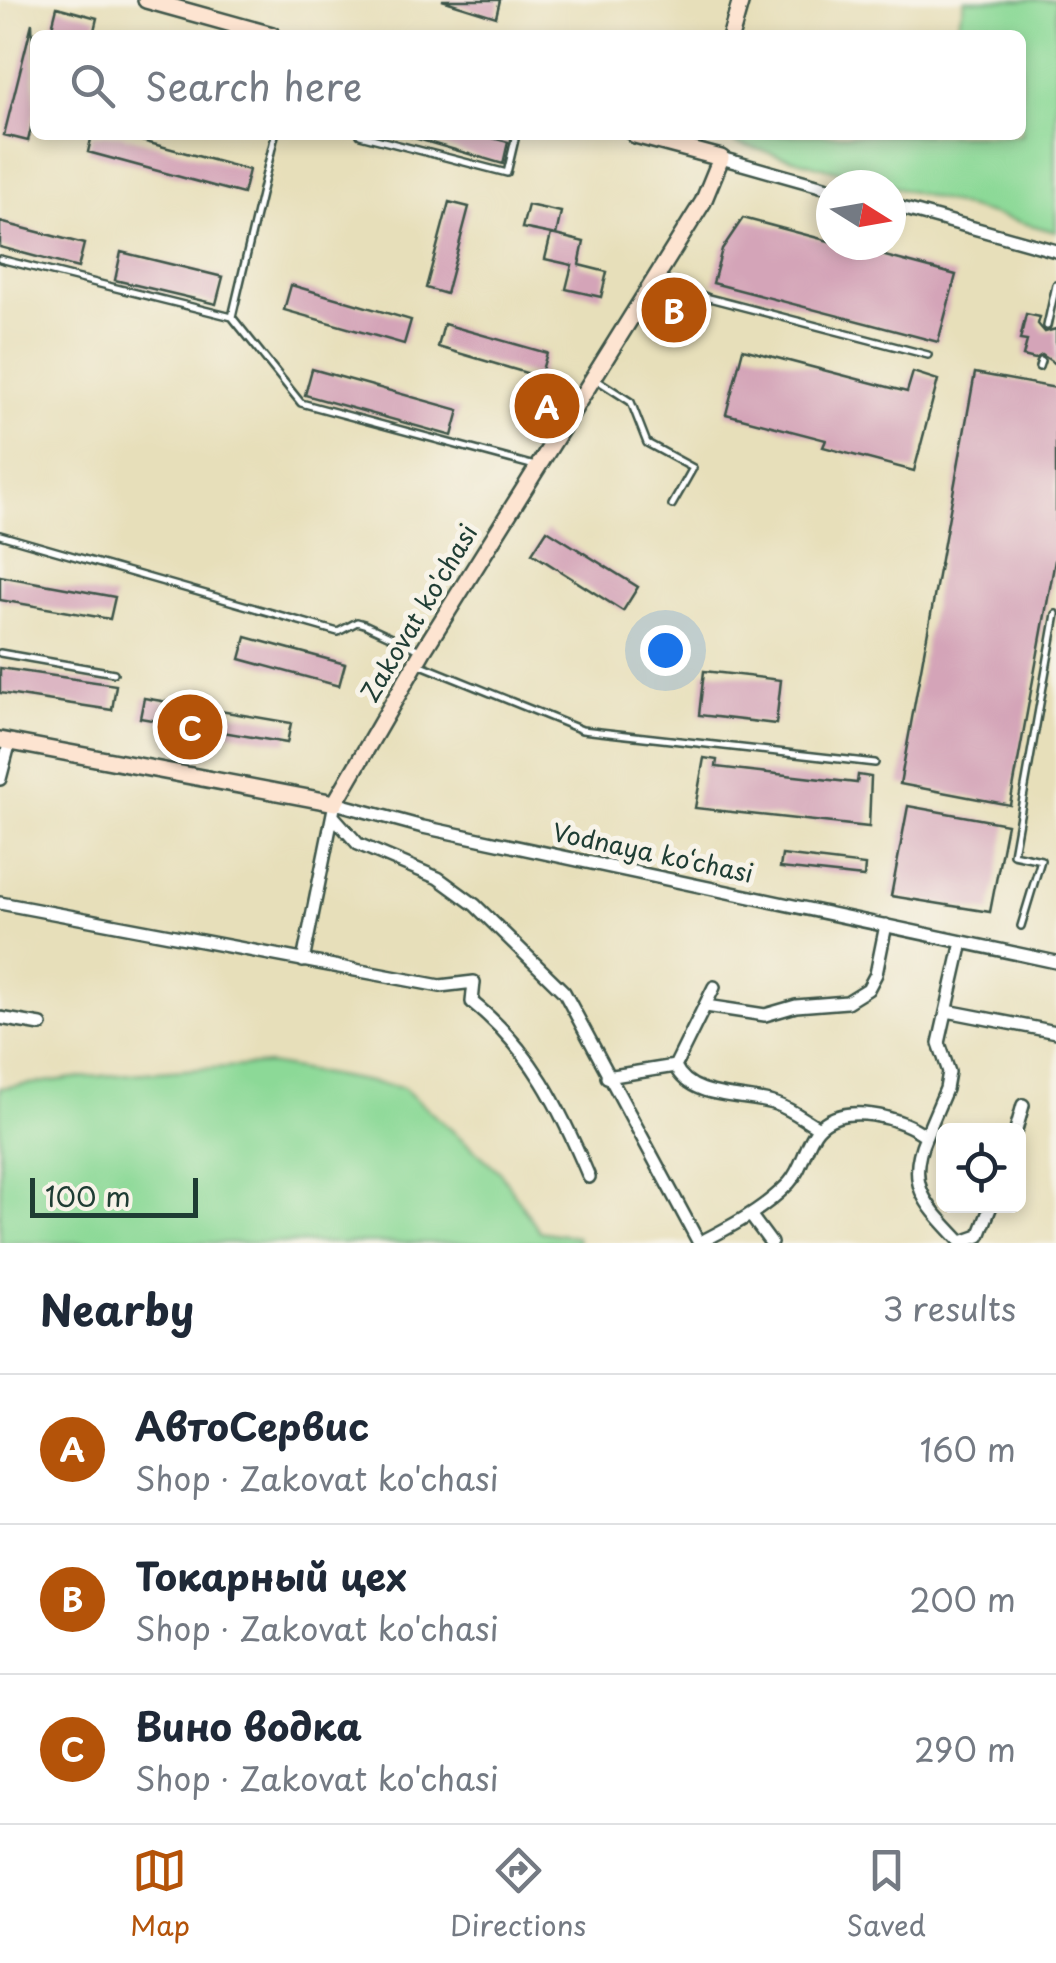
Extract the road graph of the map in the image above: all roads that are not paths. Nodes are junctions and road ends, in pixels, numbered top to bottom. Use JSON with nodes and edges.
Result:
{"nodes":[{"id":1,"x":146,"y":0,"type":"edge"},
{"id":2,"x":742,"y":0,"type":"edge"},
{"id":3,"x":254,"y":30,"type":"edge"},
{"id":4,"x":733,"y":30,"type":"edge"},
{"id":5,"x":274,"y":140,"type":"edge"},
{"id":6,"x":380,"y":140,"type":"edge"},
{"id":7,"x":515,"y":140,"type":"edge"},
{"id":8,"x":698,"y":143,"type":"edge"},
{"id":9,"x":721,"y":158,"type":"junction"},
{"id":10,"x":816,"y":185,"type":"edge"},
{"id":11,"x":906,"y":209,"type":"edge"},
{"id":12,"x":1056,"y":251,"type":"edge"},
{"id":13,"x":0,"y":259,"type":"edge"},
{"id":14,"x":658,"y":277,"type":"junction"},
{"id":15,"x":1056,"y":285,"type":"edge"},
{"id":16,"x":232,"y":317,"type":"junction"},
{"id":17,"x":1047,"y":326,"type":"dead end"},
{"id":18,"x":928,"y":355,"type":"dead end"},
{"id":19,"x":594,"y":378,"type":"junction"},
{"id":20,"x":538,"y":467,"type":"junction"},
{"id":21,"x":672,"y":505,"type":"dead end"},
{"id":22,"x":0,"y":536,"type":"edge"},
{"id":23,"x":1056,"y":614,"type":"edge"},
{"id":24,"x":0,"y":652,"type":"edge"},
{"id":25,"x":419,"y":657,"type":"junction"},
{"id":26,"x":114,"y":673,"type":"dead end"},
{"id":27,"x":5,"y":740,"type":"edge"},
{"id":28,"x":875,"y":763,"type":"dead end"},
{"id":29,"x":0,"y":779,"type":"edge"},
{"id":30,"x":334,"y":810,"type":"junction"},
{"id":31,"x":0,"y":903,"type":"edge"},
{"id":32,"x":886,"y":925,"type":"junction"},
{"id":33,"x":1021,"y":926,"type":"dead end"},
{"id":34,"x":962,"y":942,"type":"junction"},
{"id":35,"x":302,"y":961,"type":"junction"},
{"id":36,"x":1056,"y":962,"type":"edge"},
{"id":37,"x":714,"y":987,"type":"dead end"},
{"id":38,"x":706,"y":1006,"type":"junction"},
{"id":39,"x":947,"y":1011,"type":"junction"},
{"id":40,"x":0,"y":1018,"type":"edge"},
{"id":41,"x":41,"y":1025,"type":"dead end"},
{"id":42,"x":1056,"y":1032,"type":"edge"},
{"id":43,"x":676,"y":1066,"type":"junction"},
{"id":44,"x":607,"y":1078,"type":"junction"},
{"id":45,"x":1023,"y":1105,"type":"dead end"},
{"id":46,"x":1018,"y":1123,"type":"edge"},
{"id":47,"x":819,"y":1128,"type":"junction"},
{"id":48,"x":926,"y":1136,"type":"junction"},
{"id":49,"x":589,"y":1176,"type":"dead end"},
{"id":50,"x":988,"y":1213,"type":"edge"},
{"id":51,"x":751,"y":1216,"type":"junction"},
{"id":52,"x":699,"y":1243,"type":"edge"},
{"id":53,"x":771,"y":1243,"type":"edge"},
{"id":54,"x":962,"y":1243,"type":"edge"}],
"edges":[{"from":1,"to":3,"type":"main road"},
{"from":2,"to":4,"type":"main road"},
{"from":5,"to":16,"type":"lane"},
{"from":6,"to":7,"type":"lane"},
{"from":8,"to":9,"type":"main road"},
{"from":9,"to":10,"type":"street"},
{"from":9,"to":14,"type":"main road","name":"Zakovat ko'chasi"},
{"from":11,"to":12,"type":"street"},
{"from":13,"to":16,"type":"lane"},
{"from":14,"to":18,"type":"lane"},
{"from":14,"to":19,"type":"main road","name":"Zakovat ko'chasi"},
{"from":15,"to":17,"type":"lane"},
{"from":16,"to":20,"type":"lane"},
{"from":19,"to":20,"type":"main road","name":"Zakovat ko'chasi"},
{"from":19,"to":21,"type":"lane"},
{"from":20,"to":25,"type":"main road","name":"Zakovat ko'chasi"},
{"from":22,"to":25,"type":"lane"},
{"from":23,"to":33,"type":"lane"},
{"from":24,"to":26,"type":"lane"},
{"from":25,"to":28,"type":"lane"},
{"from":25,"to":30,"type":"main road","name":"Zakovat ko'chasi"},
{"from":27,"to":29,"type":"street"},
{"from":27,"to":30,"type":"main road"},
{"from":30,"to":32,"type":"street","name":"Vodnaya ko‘chasi"},
{"from":30,"to":35,"type":"street"},
{"from":30,"to":44,"type":"street"},
{"from":31,"to":35,"type":"street"},
{"from":32,"to":34,"type":"street","name":"Vodnaya ko‘chasi"},
{"from":32,"to":38,"type":"street"},
{"from":34,"to":36,"type":"street","name":"Vodnaya ko‘chasi"},
{"from":34,"to":39,"type":"street"},
{"from":35,"to":49,"type":"street"},
{"from":37,"to":38,"type":"street"},
{"from":38,"to":43,"type":"street"},
{"from":39,"to":42,"type":"street"},
{"from":39,"to":48,"type":"street"},
{"from":40,"to":41,"type":"street"},
{"from":43,"to":44,"type":"street"},
{"from":43,"to":47,"type":"street"},
{"from":44,"to":52,"type":"street"},
{"from":45,"to":46,"type":"street"},
{"from":47,"to":48,"type":"street"},
{"from":47,"to":51,"type":"street"},
{"from":48,"to":54,"type":"street"},
{"from":50,"to":54,"type":"street"},
{"from":51,"to":52,"type":"street"},
{"from":51,"to":53,"type":"street"}]}
